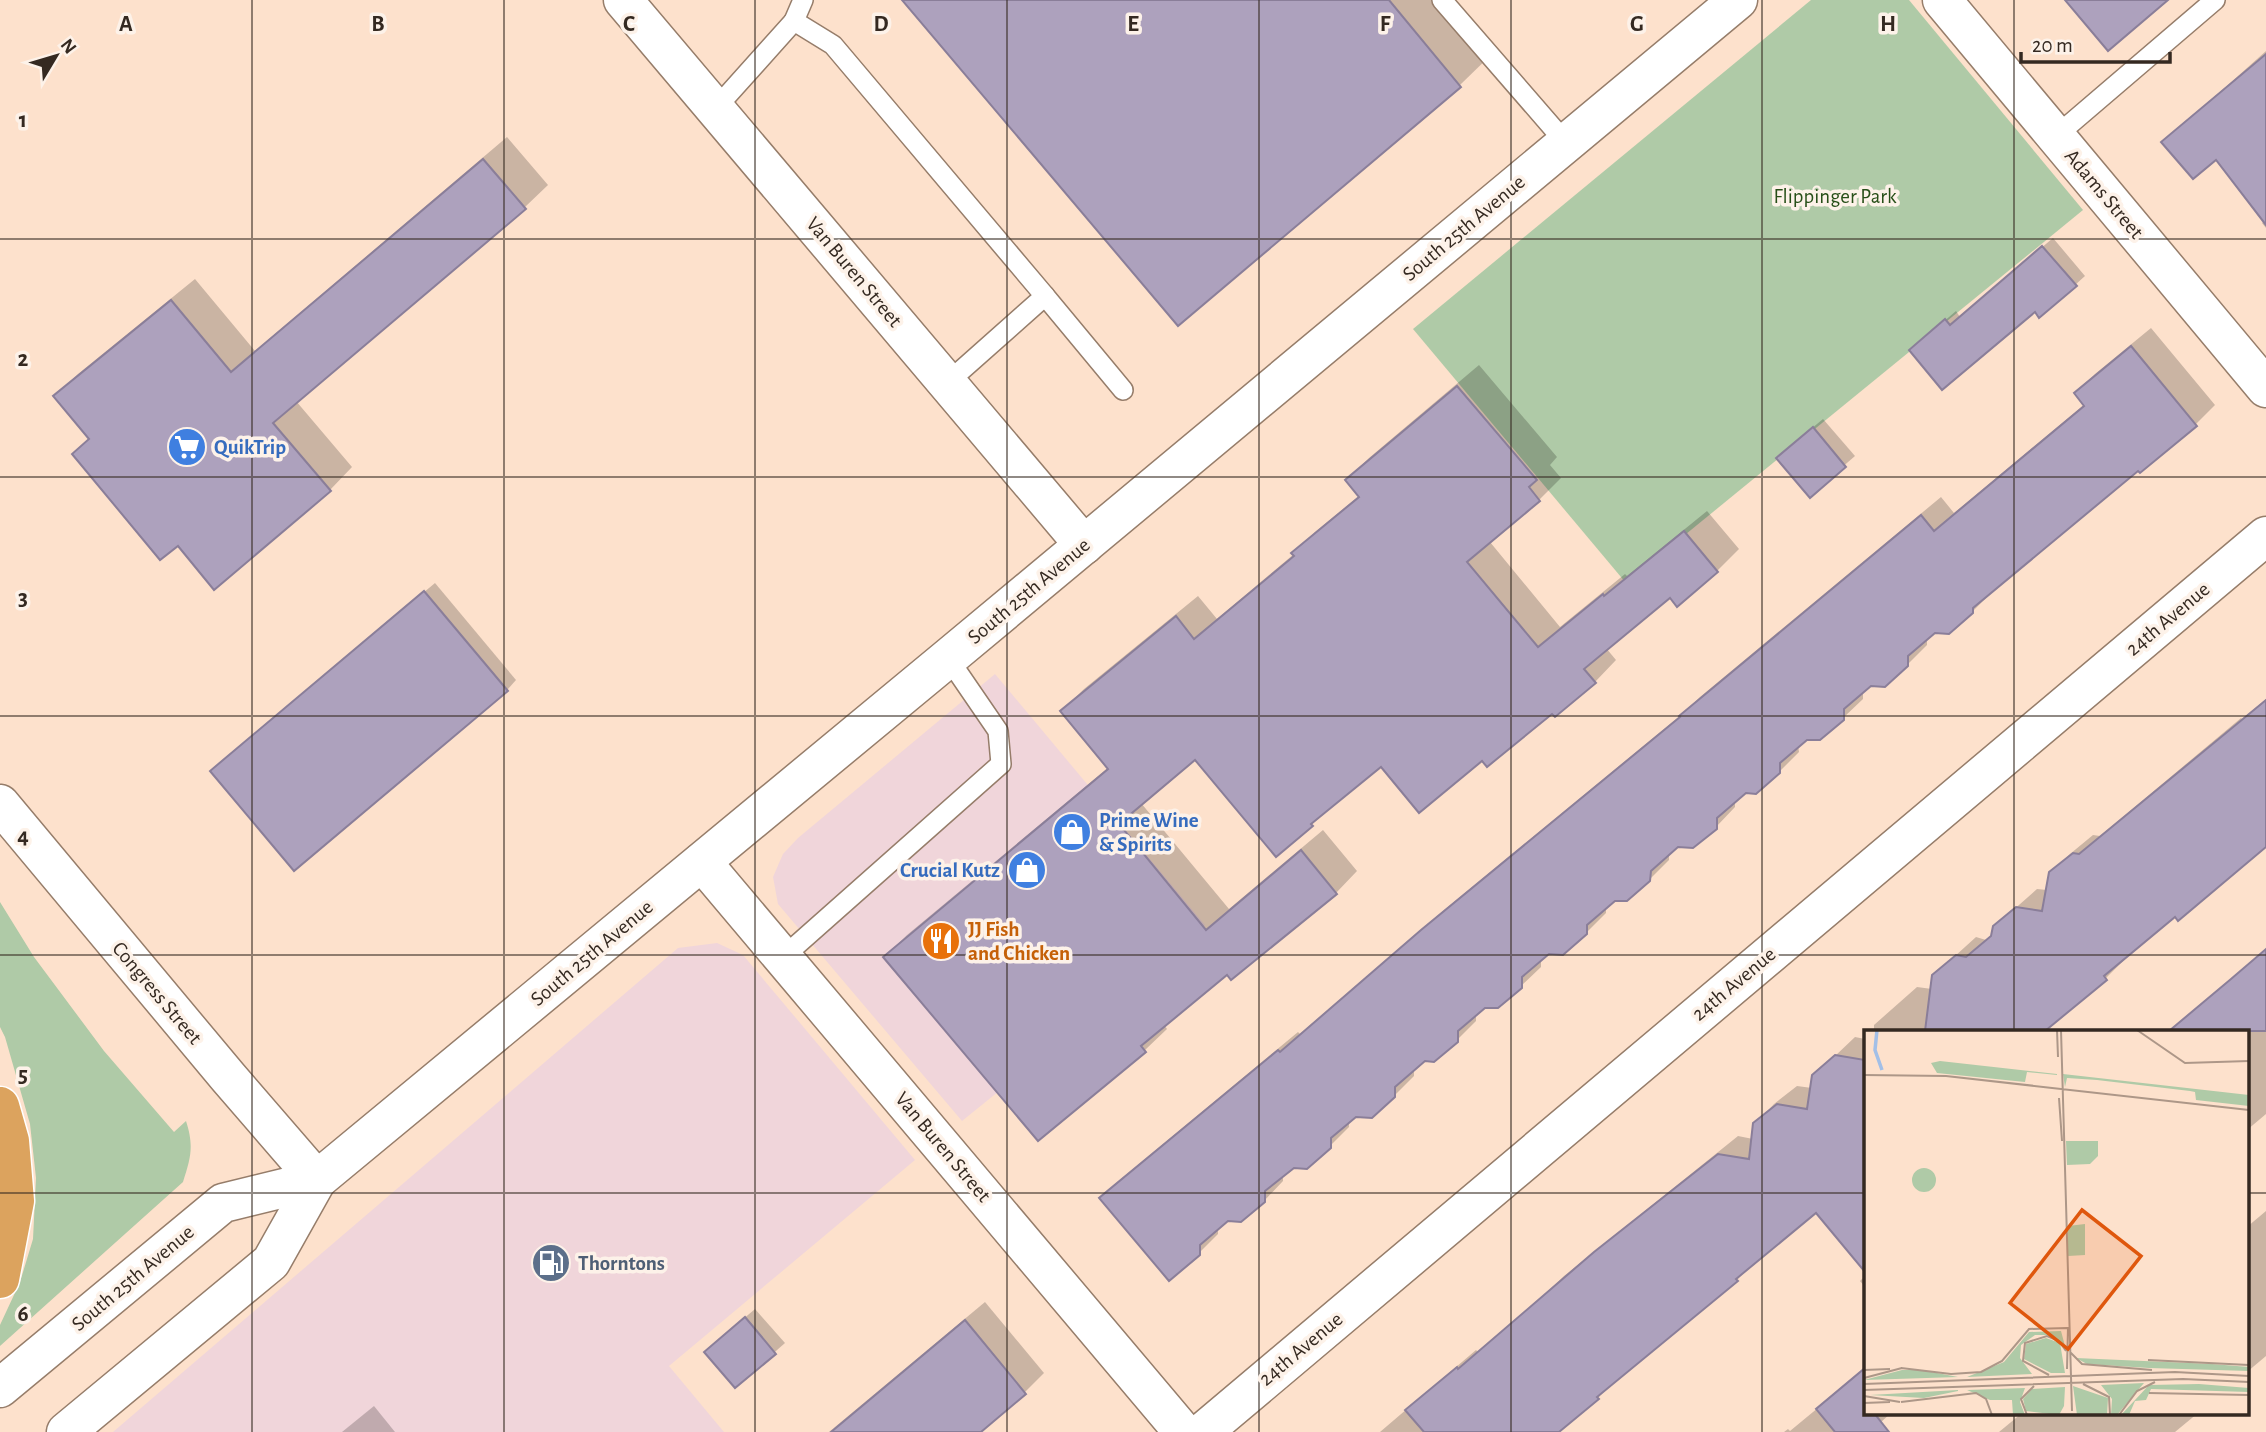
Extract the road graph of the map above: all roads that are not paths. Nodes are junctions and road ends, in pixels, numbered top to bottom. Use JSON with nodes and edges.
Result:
{"nodes":[{"id":1,"x":623,"y":0,"type":"edge"},
{"id":2,"x":803,"y":0,"type":"edge"},
{"id":3,"x":1442,"y":0,"type":"edge"},
{"id":4,"x":1738,"y":0,"type":"edge"},
{"id":5,"x":1942,"y":0,"type":"edge"},
{"id":6,"x":2215,"y":0,"type":"edge"},
{"id":7,"x":794,"y":21,"type":"junction"},
{"id":8,"x":716,"y":108,"type":"junction"},
{"id":9,"x":2056,"y":136,"type":"junction"},
{"id":10,"x":1566,"y":143,"type":"junction"},
{"id":11,"x":1045,"y":296,"type":"junction"},
{"id":12,"x":947,"y":383,"type":"junction"},
{"id":13,"x":2266,"y":388,"type":"edge"},
{"id":14,"x":1123,"y":390,"type":"dead end"},
{"id":15,"x":2266,"y":536,"type":"edge"},
{"id":16,"x":1084,"y":545,"type":"junction"},
{"id":17,"x":948,"y":658,"type":"junction"},
{"id":18,"x":0,"y":804,"type":"edge"},
{"id":19,"x":702,"y":862,"type":"junction"},
{"id":20,"x":782,"y":958,"type":"junction"},
{"id":21,"x":0,"y":1106,"type":"edge"},
{"id":22,"x":317,"y":1180,"type":"junction"},
{"id":23,"x":0,"y":1279,"type":"edge"},
{"id":24,"x":0,"y":1388,"type":"edge"},
{"id":25,"x":66,"y":1432,"type":"edge"},
{"id":26,"x":1183,"y":1432,"type":"edge"},
{"id":27,"x":1203,"y":1432,"type":"edge"}],
"edges":[{"from":1,"to":8,"type":"street","name":"Van Buren Street"},
{"from":2,"to":7,"type":"lane"},
{"from":3,"to":10,"type":"lane"},
{"from":4,"to":10,"type":"street","name":"South 25th Avenue"},
{"from":5,"to":9,"type":"street","name":"Adams Street"},
{"from":6,"to":9,"type":"lane"},
{"from":7,"to":8,"type":"lane"},
{"from":7,"to":11,"type":"lane"},
{"from":8,"to":12,"type":"street","name":"Van Buren Street"},
{"from":9,"to":13,"type":"street","name":"Adams Street"},
{"from":10,"to":16,"type":"street","name":"South 25th Avenue"},
{"from":11,"to":12,"type":"lane"},
{"from":11,"to":14,"type":"lane"},
{"from":12,"to":16,"type":"street","name":"Van Buren Street"},
{"from":15,"to":27,"type":"street","name":"24th Avenue"},
{"from":16,"to":17,"type":"street","name":"South 25th Avenue"},
{"from":17,"to":19,"type":"street","name":"South 25th Avenue"},
{"from":17,"to":20,"type":"lane"},
{"from":18,"to":22,"type":"street","name":"Congress Street"},
{"from":19,"to":20,"type":"street","name":"Van Buren Street"},
{"from":19,"to":22,"type":"street","name":"South 25th Avenue"},
{"from":20,"to":26,"type":"street","name":"Van Buren Street"},
{"from":21,"to":23,"type":"highway"},
{"from":22,"to":24,"type":"street","name":"South 25th Avenue"},
{"from":22,"to":25,"type":"street","name":"South 25th Avenue"}]}
